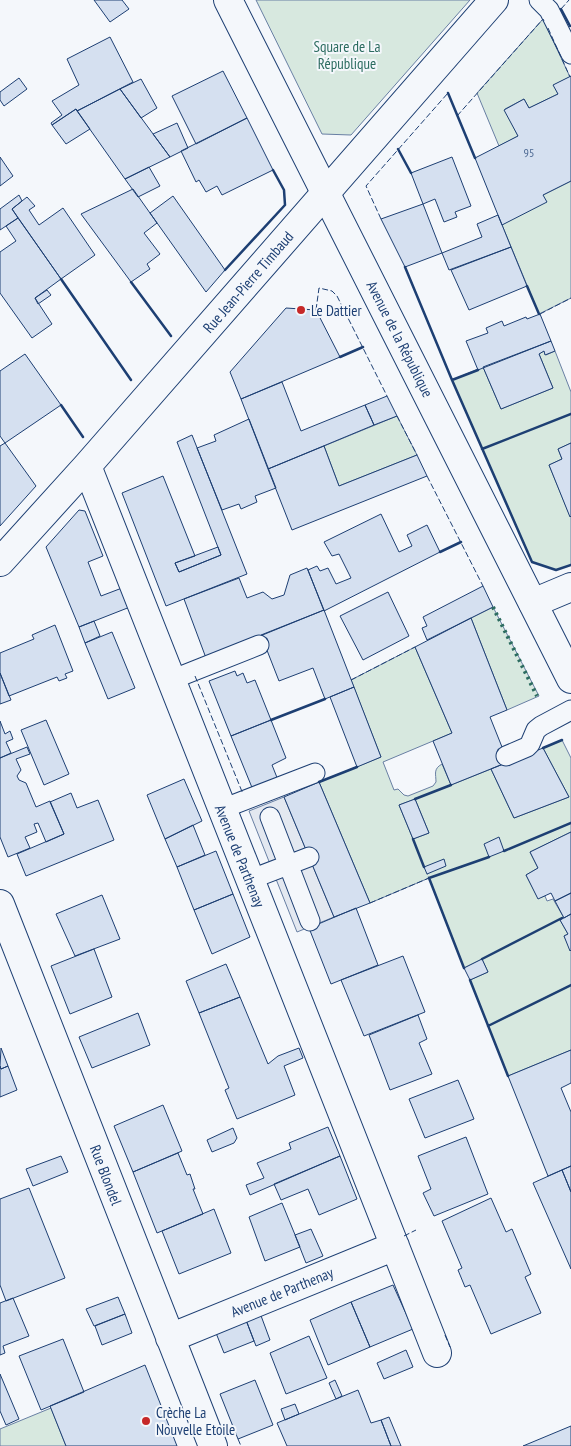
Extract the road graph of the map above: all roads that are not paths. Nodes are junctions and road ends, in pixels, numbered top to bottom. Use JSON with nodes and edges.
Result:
{"nodes":[{"id":1,"x":228,"y":0,"type":"edge"},
{"id":2,"x":494,"y":0,"type":"edge"},
{"id":3,"x":539,"y":0,"type":"edge"},
{"id":4,"x":571,"y":54,"type":"edge"},
{"id":5,"x":326,"y":193,"type":"junction"},
{"id":6,"x":87,"y":466,"type":"junction"},
{"id":7,"x":0,"y":562,"type":"edge"},
{"id":8,"x":571,"y":587,"type":"edge"},
{"id":9,"x":533,"y":602,"type":"junction"},
{"id":10,"x":260,"y":645,"type":"dead end"},
{"id":11,"x":571,"y":678,"type":"edge"},
{"id":12,"x":171,"y":680,"type":"junction"},
{"id":13,"x":571,"y":710,"type":"edge"},
{"id":14,"x":506,"y":756,"type":"dead end"},
{"id":15,"x":315,"y":773,"type":"dead end"},
{"id":16,"x":222,"y":809,"type":"junction"},
{"id":17,"x":270,"y":817,"type":"dead end"},
{"id":18,"x":309,"y":857,"type":"dead end"},
{"id":19,"x":288,"y":865,"type":"junction"},
{"id":20,"x":249,"y":880,"type":"junction"},
{"id":21,"x":0,"y":904,"type":"edge"},
{"id":22,"x":310,"y":921,"type":"dead end"},
{"id":23,"x":395,"y":1246,"type":"junction"},
{"id":24,"x":170,"y":1338,"type":"junction"},
{"id":25,"x":438,"y":1352,"type":"dead end"},
{"id":26,"x":213,"y":1446,"type":"edge"}],
"edges":[{"from":1,"to":5,"type":"street","name":"Avenue de la République"},
{"from":2,"to":5,"type":"street","name":"Rue Jean-Pierre Timbaud"},
{"from":3,"to":4,"type":"lane"},
{"from":5,"to":6,"type":"street","name":"Rue Jean-Pierre Timbaud"},
{"from":5,"to":9,"type":"street","name":"Avenue de la République"},
{"from":6,"to":7,"type":"street","name":"Rue Jean-Pierre Timbaud"},
{"from":6,"to":12,"type":"street","name":"Avenue de Parthenay"},
{"from":8,"to":9,"type":"street"},
{"from":9,"to":11,"type":"street","name":"Avenue de la République"},
{"from":10,"to":12,"type":"lane"},
{"from":12,"to":16,"type":"street","name":"Avenue de Parthenay"},
{"from":13,"to":14,"type":"lane"},
{"from":15,"to":16,"type":"lane"},
{"from":16,"to":20,"type":"street","name":"Avenue de Parthenay"},
{"from":17,"to":19,"type":"lane"},
{"from":18,"to":19,"type":"lane"},
{"from":19,"to":20,"type":"lane"},
{"from":19,"to":22,"type":"lane"},
{"from":20,"to":23,"type":"street","name":"Avenue de Parthenay"},
{"from":21,"to":24,"type":"street","name":"Rue Blondel"},
{"from":23,"to":24,"type":"street","name":"Avenue de Parthenay"},
{"from":23,"to":25,"type":"street","name":"Avenue de Parthenay"},
{"from":24,"to":26,"type":"street","name":"Rue Blondel"}]}
